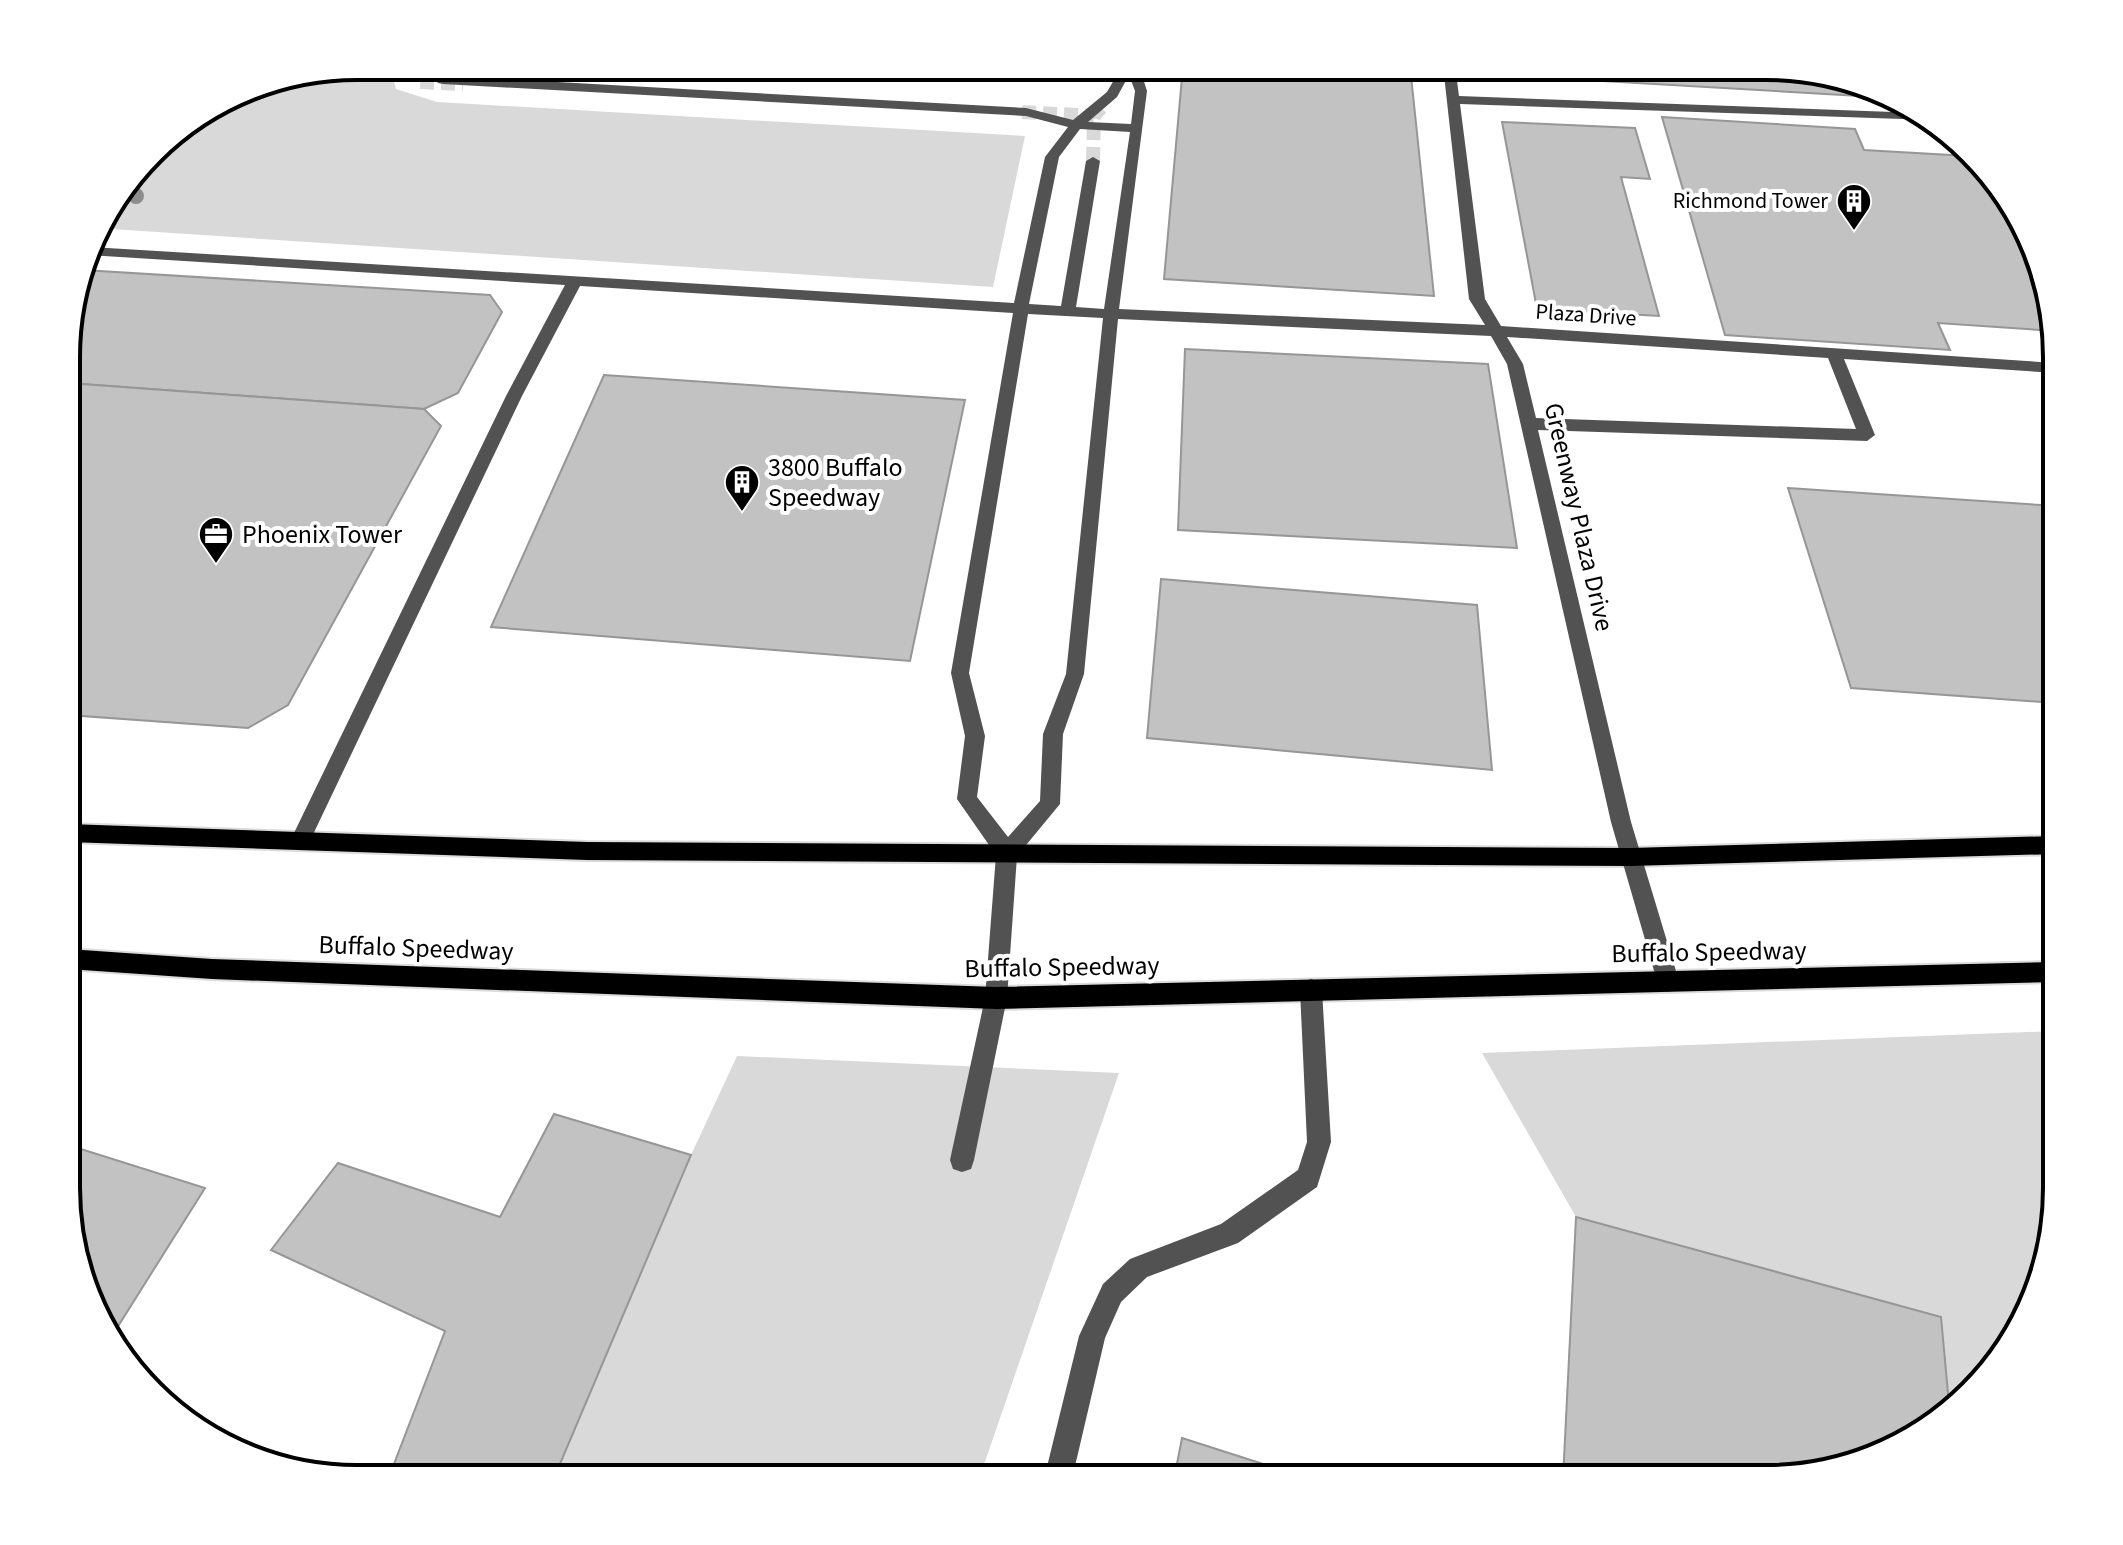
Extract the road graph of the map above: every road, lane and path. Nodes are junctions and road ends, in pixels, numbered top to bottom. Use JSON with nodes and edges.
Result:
{"nodes":[{"id":1,"x":461,"y":81,"type":"tunnel mouth"},
{"id":2,"x":1121,"y":81,"type":"edge"},
{"id":3,"x":1137,"y":81,"type":"edge"},
{"id":4,"x":1451,"y":81,"type":"edge"},
{"id":5,"x":1454,"y":100,"type":"junction"},
{"id":6,"x":1902,"y":116,"type":"edge"},
{"id":7,"x":1076,"y":125,"type":"junction"},
{"id":8,"x":1137,"y":128,"type":"junction"},
{"id":9,"x":1093,"y":161,"type":"tunnel mouth"},
{"id":10,"x":101,"y":252,"type":"edge"},
{"id":11,"x":576,"y":279,"type":"junction"},
{"id":12,"x":1021,"y":308,"type":"junction"},
{"id":13,"x":1068,"y":311,"type":"junction"},
{"id":14,"x":1111,"y":314,"type":"junction"},
{"id":15,"x":1495,"y":331,"type":"junction"},
{"id":16,"x":1834,"y":354,"type":"junction"},
{"id":17,"x":2042,"y":367,"type":"edge"},
{"id":18,"x":1529,"y":424,"type":"junction"},
{"id":19,"x":81,"y":833,"type":"edge"},
{"id":20,"x":301,"y":839,"type":"junction"},
{"id":21,"x":2042,"y":845,"type":"edge"},
{"id":22,"x":1007,"y":853,"type":"junction"},
{"id":23,"x":1630,"y":857,"type":"junction"},
{"id":24,"x":81,"y":960,"type":"edge"},
{"id":25,"x":2042,"y":972,"type":"edge"},
{"id":26,"x":1668,"y":981,"type":"junction"},
{"id":27,"x":1311,"y":990,"type":"junction"},
{"id":28,"x":996,"y":998,"type":"junction"},
{"id":29,"x":962,"y":1160,"type":"dead end"},
{"id":30,"x":1061,"y":1465,"type":"edge"}],
"edges":[{"from":1,"to":7,"type":"street"},
{"from":2,"to":7,"type":"street"},
{"from":3,"to":8,"type":"street"},
{"from":4,"to":5,"type":"street","name":"Greenway Plaza Drive"},
{"from":5,"to":6,"type":"street"},
{"from":5,"to":15,"type":"street","name":"Greenway Plaza Drive"},
{"from":7,"to":8,"type":"street"},
{"from":7,"to":12,"type":"street"},
{"from":8,"to":14,"type":"street"},
{"from":9,"to":13,"type":"street"},
{"from":10,"to":11,"type":"street","name":"Plaza Drive"},
{"from":11,"to":12,"type":"street","name":"Plaza Drive"},
{"from":11,"to":20,"type":"street"},
{"from":12,"to":13,"type":"street","name":"Plaza Drive"},
{"from":12,"to":22,"type":"street"},
{"from":13,"to":14,"type":"street","name":"Plaza Drive"},
{"from":14,"to":15,"type":"street","name":"Plaza Drive"},
{"from":14,"to":22,"type":"street"},
{"from":15,"to":16,"type":"street","name":"Plaza Drive"},
{"from":15,"to":18,"type":"street","name":"Greenway Plaza Drive"},
{"from":16,"to":17,"type":"street","name":"Plaza Drive"},
{"from":16,"to":18,"type":"street"},
{"from":18,"to":23,"type":"street","name":"Greenway Plaza Drive"},
{"from":19,"to":20,"type":"main road"},
{"from":20,"to":22,"type":"main road"},
{"from":21,"to":23,"type":"main road"},
{"from":22,"to":23,"type":"main road"},
{"from":22,"to":28,"type":"street"},
{"from":23,"to":26,"type":"street","name":"Greenway Plaza Drive"},
{"from":24,"to":28,"type":"main road","name":"Buffalo Speedway"},
{"from":25,"to":26,"type":"main road","name":"Buffalo Speedway"},
{"from":26,"to":27,"type":"main road","name":"Buffalo Speedway"},
{"from":27,"to":28,"type":"main road","name":"Buffalo Speedway"},
{"from":27,"to":30,"type":"street"},
{"from":28,"to":29,"type":"street"}]}
